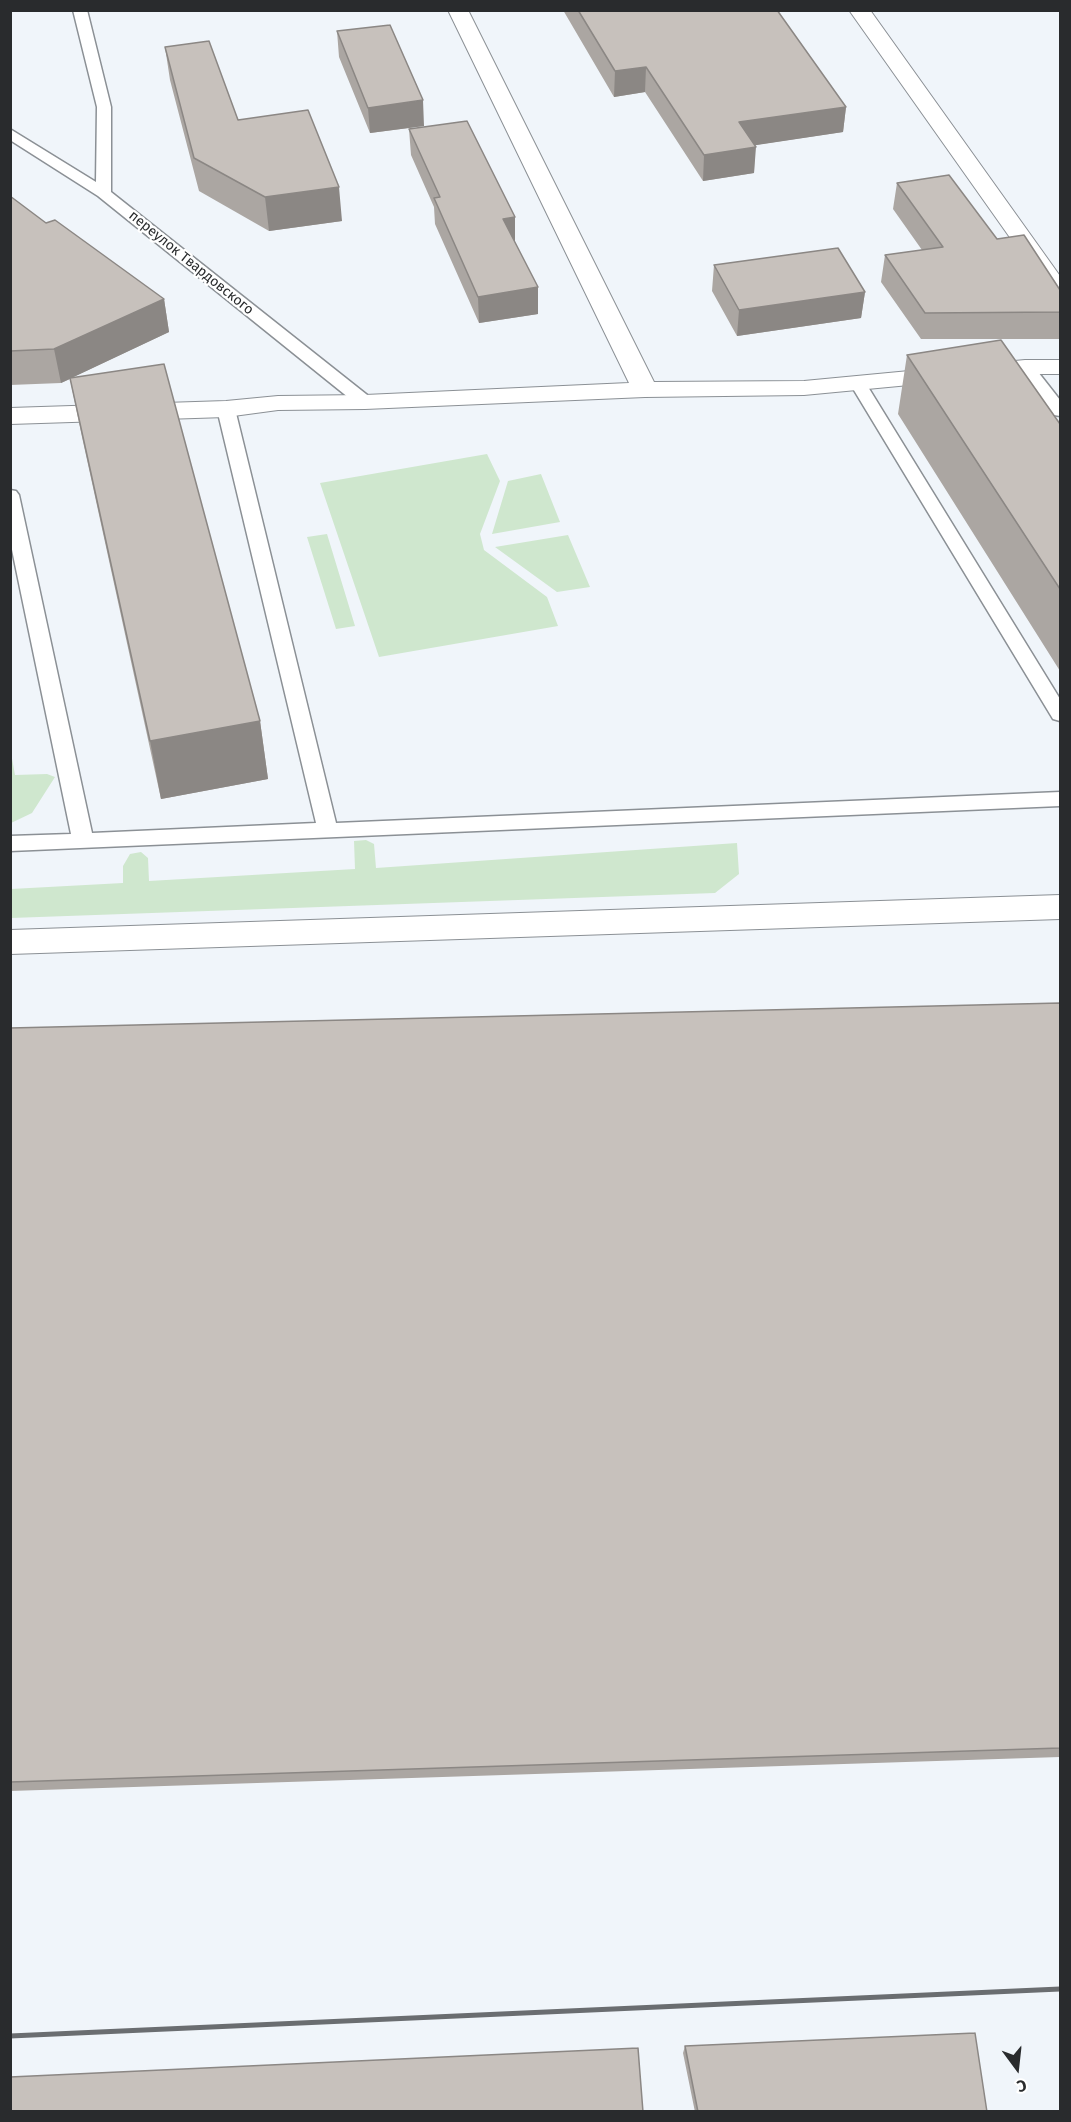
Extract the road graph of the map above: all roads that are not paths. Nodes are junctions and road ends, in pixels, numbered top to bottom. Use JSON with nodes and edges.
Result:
{"nodes":[{"id":1,"x":80,"y":10,"type":"edge"},
{"id":2,"x":458,"y":10,"type":"edge"},
{"id":3,"x":859,"y":10,"type":"edge"},
{"id":4,"x":10,"y":133,"type":"edge"},
{"id":5,"x":103,"y":193,"type":"junction"},
{"id":6,"x":1060,"y":292,"type":"edge"},
{"id":7,"x":1025,"y":367,"type":"junction"},
{"id":8,"x":1060,"y":367,"type":"edge"},
{"id":9,"x":857,"y":382,"type":"junction"},
{"id":10,"x":645,"y":390,"type":"junction"},
{"id":11,"x":365,"y":402,"type":"junction"},
{"id":12,"x":226,"y":409,"type":"junction"},
{"id":13,"x":1060,"y":411,"type":"edge"},
{"id":14,"x":10,"y":416,"type":"edge"},
{"id":15,"x":10,"y":495,"type":"edge"},
{"id":16,"x":1060,"y":714,"type":"edge"},
{"id":17,"x":1060,"y":799,"type":"edge"},
{"id":18,"x":328,"y":830,"type":"junction"},
{"id":19,"x":83,"y":841,"type":"junction"},
{"id":20,"x":10,"y":844,"type":"edge"},
{"id":21,"x":1060,"y":907,"type":"edge"},
{"id":22,"x":10,"y":942,"type":"edge"}],
"edges":[{"from":1,"to":5,"type":"lane"},
{"from":2,"to":10,"type":"street"},
{"from":3,"to":6,"type":"street"},
{"from":4,"to":5,"type":"lane","name":"переулок Твардовского"},
{"from":5,"to":11,"type":"lane","name":"переулок Твардовского"},
{"from":7,"to":8,"type":"street"},
{"from":7,"to":9,"type":"street"},
{"from":7,"to":13,"type":"lane"},
{"from":9,"to":10,"type":"street"},
{"from":9,"to":16,"type":"lane"},
{"from":10,"to":11,"type":"street"},
{"from":11,"to":12,"type":"street"},
{"from":12,"to":14,"type":"street"},
{"from":12,"to":18,"type":"lane"},
{"from":15,"to":19,"type":"lane"},
{"from":17,"to":18,"type":"lane"},
{"from":18,"to":19,"type":"lane"},
{"from":19,"to":20,"type":"lane"},
{"from":21,"to":22,"type":"street"}]}
